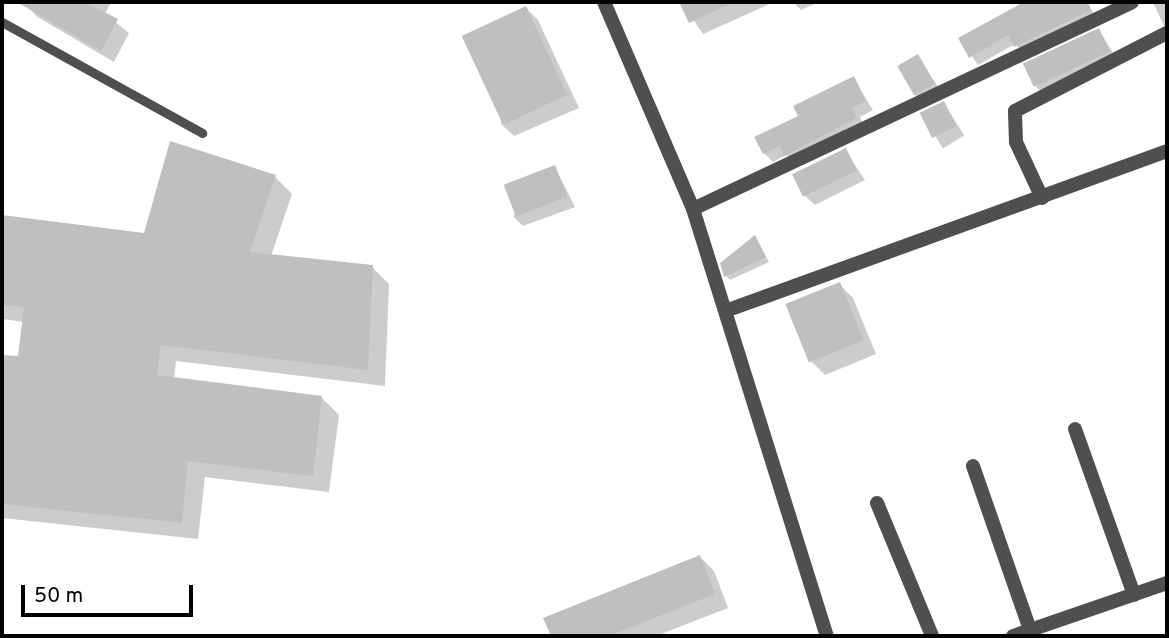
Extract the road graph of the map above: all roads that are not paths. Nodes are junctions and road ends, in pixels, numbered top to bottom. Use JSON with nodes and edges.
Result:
{"nodes":[{"id":1,"x":604,"y":2,"type":"edge"},
{"id":2,"x":1132,"y":2,"type":"edge"},
{"id":3,"x":2,"y":22,"type":"edge"},
{"id":4,"x":1167,"y":33,"type":"edge"},
{"id":5,"x":202,"y":133,"type":"dead end"},
{"id":6,"x":1167,"y":151,"type":"edge"},
{"id":7,"x":1042,"y":198,"type":"junction"},
{"id":8,"x":693,"y":209,"type":"junction"},
{"id":9,"x":728,"y":310,"type":"junction"},
{"id":10,"x":1075,"y":429,"type":"dead end"},
{"id":11,"x":973,"y":466,"type":"dead end"},
{"id":12,"x":877,"y":503,"type":"dead end"},
{"id":13,"x":1167,"y":583,"type":"edge"},
{"id":14,"x":1134,"y":595,"type":"junction"},
{"id":15,"x":1030,"y":630,"type":"junction"},
{"id":16,"x":827,"y":636,"type":"edge"},
{"id":17,"x":932,"y":636,"type":"edge"},
{"id":18,"x":1013,"y":636,"type":"edge"}],
"edges":[{"from":1,"to":8,"type":"street"},
{"from":2,"to":8,"type":"street"},
{"from":3,"to":5,"type":"lane"},
{"from":4,"to":7,"type":"street"},
{"from":6,"to":7,"type":"street"},
{"from":7,"to":9,"type":"street"},
{"from":8,"to":9,"type":"street"},
{"from":9,"to":16,"type":"street"},
{"from":10,"to":14,"type":"street"},
{"from":11,"to":15,"type":"street"},
{"from":12,"to":17,"type":"street"},
{"from":13,"to":14,"type":"street"},
{"from":14,"to":15,"type":"street"},
{"from":15,"to":18,"type":"street"}]}
